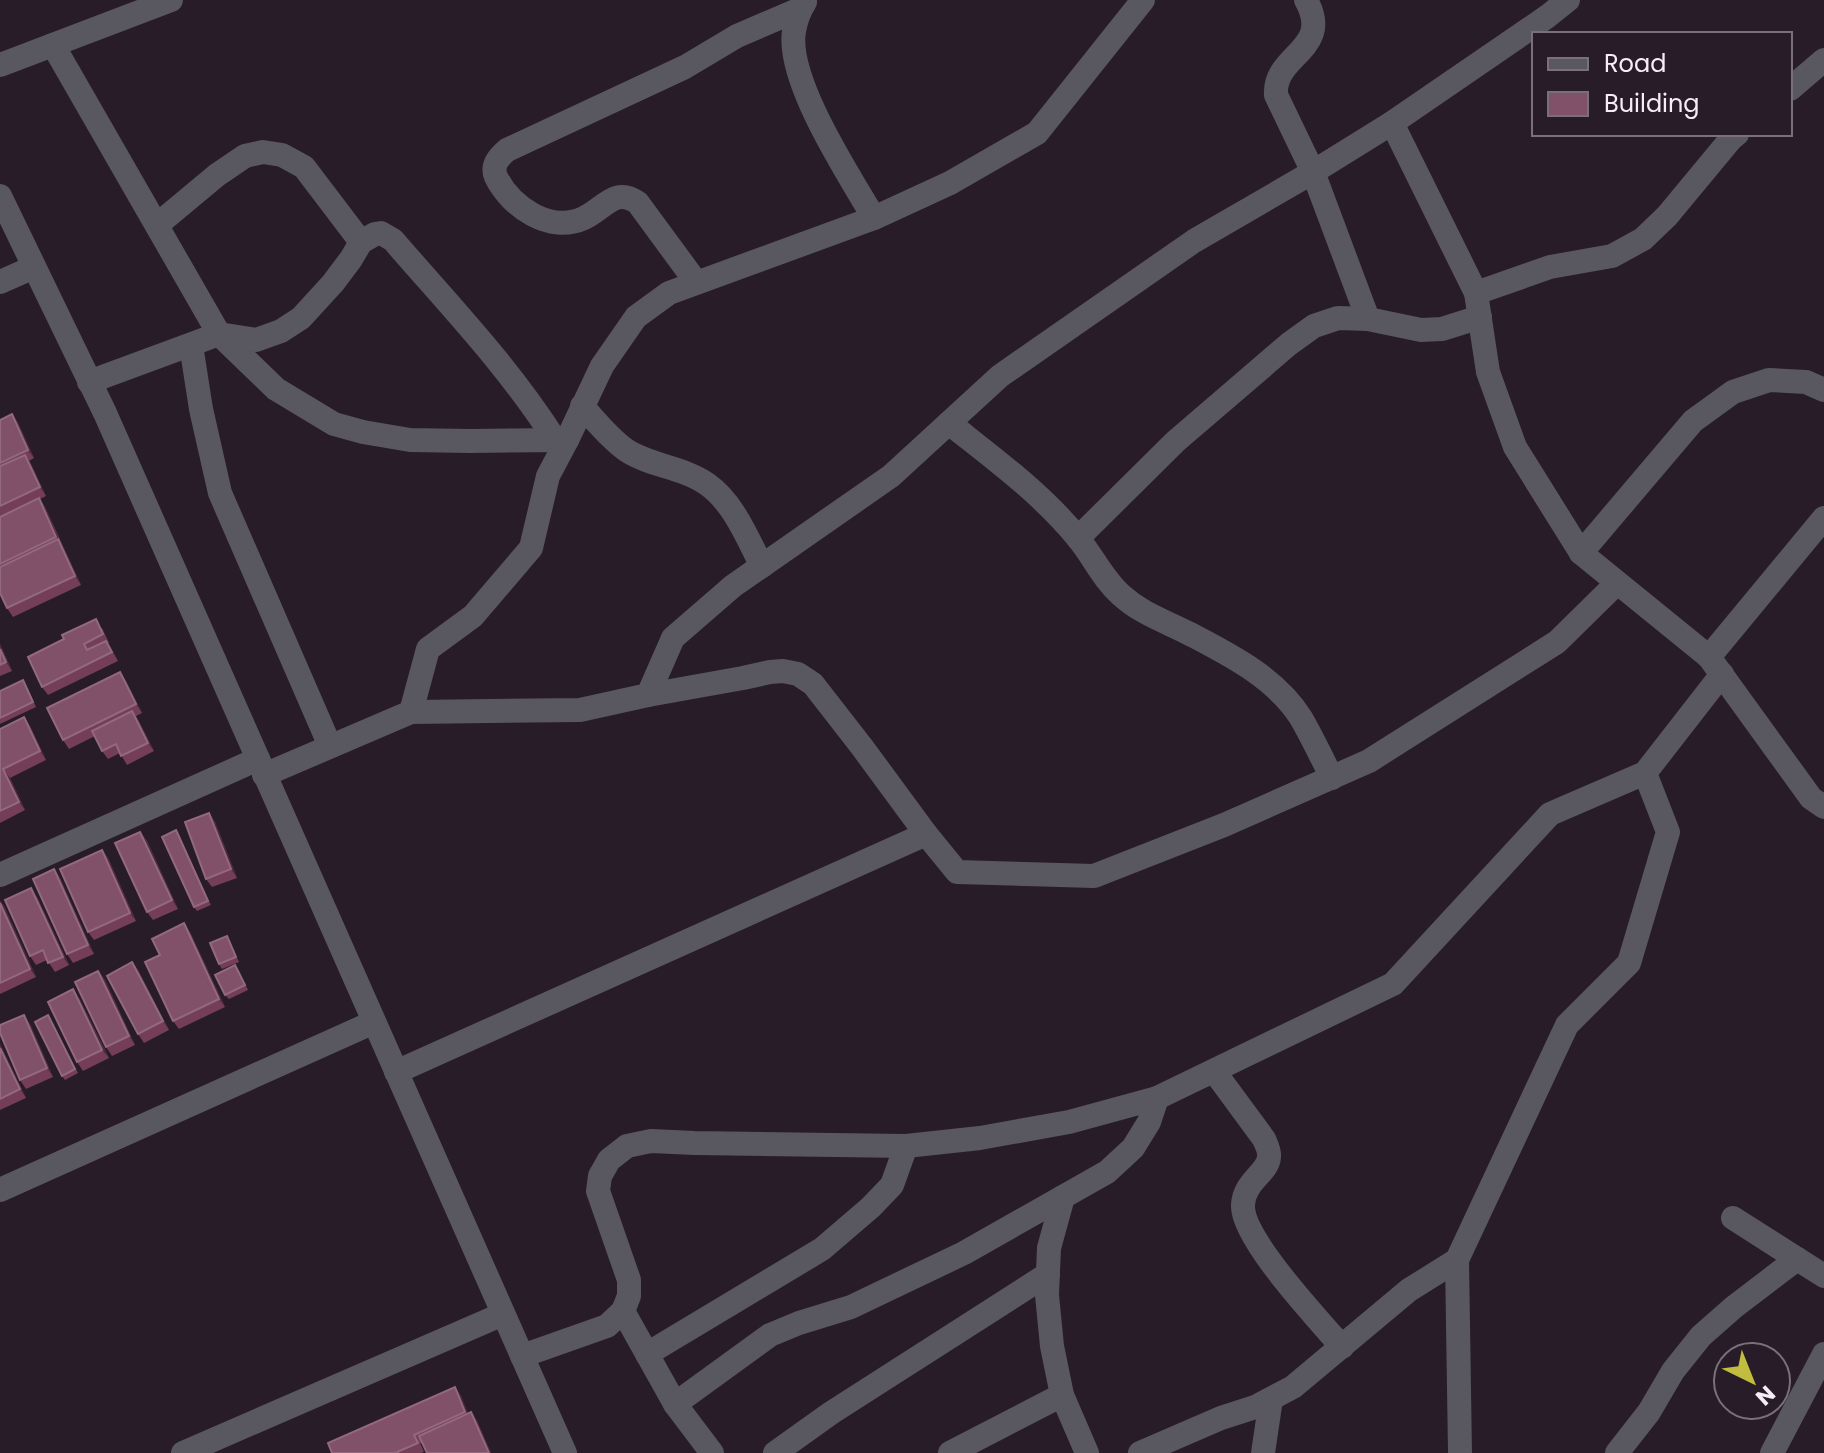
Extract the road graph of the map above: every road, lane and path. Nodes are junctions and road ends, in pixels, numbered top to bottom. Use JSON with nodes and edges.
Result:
{"nodes":[{"id":1,"x":171,"y":0,"type":"edge"},
{"id":2,"x":1143,"y":0,"type":"edge"},
{"id":3,"x":1306,"y":0,"type":"edge"},
{"id":4,"x":1568,"y":0,"type":"edge"},
{"id":5,"x":803,"y":5,"type":"edge"},
{"id":6,"x":53,"y":45,"type":"junction"},
{"id":7,"x":1824,"y":60,"type":"edge"},
{"id":8,"x":0,"y":65,"type":"edge"},
{"id":9,"x":1792,"y":87,"type":"edge"},
{"id":10,"x":1392,"y":123,"type":"junction"},
{"id":11,"x":1735,"y":136,"type":"edge"},
{"id":12,"x":1313,"y":172,"type":"junction"},
{"id":13,"x":0,"y":196,"type":"edge"},
{"id":14,"x":874,"y":218,"type":"junction"},
{"id":15,"x":157,"y":225,"type":"junction"},
{"id":16,"x":361,"y":242,"type":"junction"},
{"id":17,"x":34,"y":267,"type":"junction"},
{"id":18,"x":0,"y":282,"type":"edge"},
{"id":19,"x":696,"y":282,"type":"junction"},
{"id":20,"x":1478,"y":305,"type":"junction"},
{"id":21,"x":1368,"y":319,"type":"junction"},
{"id":22,"x":219,"y":334,"type":"junction"},
{"id":23,"x":191,"y":345,"type":"junction"},
{"id":24,"x":89,"y":382,"type":"junction"},
{"id":25,"x":1824,"y":390,"type":"edge"},
{"id":26,"x":582,"y":406,"type":"junction"},
{"id":27,"x":949,"y":423,"type":"junction"},
{"id":28,"x":561,"y":440,"type":"junction"},
{"id":29,"x":1824,"y":518,"type":"edge"},
{"id":30,"x":1078,"y":538,"type":"junction"},
{"id":31,"x":1581,"y":553,"type":"junction"},
{"id":32,"x":762,"y":566,"type":"junction"},
{"id":33,"x":1617,"y":583,"type":"junction"},
{"id":34,"x":1716,"y":665,"type":"junction"},
{"id":35,"x":648,"y":695,"type":"junction"},
{"id":36,"x":411,"y":712,"type":"junction"},
{"id":37,"x":330,"y":746,"type":"junction"},
{"id":38,"x":261,"y":767,"type":"junction"},
{"id":39,"x":1645,"y":773,"type":"junction"},
{"id":40,"x":1332,"y":778,"type":"junction"},
{"id":41,"x":1824,"y":807,"type":"edge"},
{"id":42,"x":926,"y":834,"type":"junction"},
{"id":43,"x":0,"y":875,"type":"edge"},
{"id":44,"x":374,"y":1022,"type":"junction"},
{"id":45,"x":1214,"y":1071,"type":"junction"},
{"id":46,"x":396,"y":1072,"type":"junction"},
{"id":47,"x":1157,"y":1098,"type":"junction"},
{"id":48,"x":906,"y":1146,"type":"junction"},
{"id":49,"x":0,"y":1190,"type":"edge"},
{"id":50,"x":1063,"y":1197,"type":"junction"},
{"id":51,"x":1733,"y":1218,"type":"dead end"},
{"id":52,"x":1797,"y":1259,"type":"junction"},
{"id":53,"x":1457,"y":1260,"type":"junction"},
{"id":54,"x":1048,"y":1274,"type":"junction"},
{"id":55,"x":1824,"y":1276,"type":"edge"},
{"id":56,"x":623,"y":1311,"type":"junction"},
{"id":57,"x":503,"y":1314,"type":"junction"},
{"id":58,"x":1342,"y":1347,"type":"junction"},
{"id":59,"x":647,"y":1354,"type":"junction"},
{"id":60,"x":1824,"y":1354,"type":"edge"},
{"id":61,"x":522,"y":1356,"type":"junction"},
{"id":62,"x":1062,"y":1395,"type":"junction"},
{"id":63,"x":1271,"y":1399,"type":"junction"},
{"id":64,"x":675,"y":1404,"type":"junction"},
{"id":65,"x":211,"y":1448,"type":"edge"},
{"id":66,"x":1628,"y":1449,"type":"edge"},
{"id":67,"x":183,"y":1453,"type":"edge"},
{"id":68,"x":565,"y":1453,"type":"edge"},
{"id":69,"x":712,"y":1453,"type":"edge"},
{"id":70,"x":775,"y":1453,"type":"edge"},
{"id":71,"x":950,"y":1453,"type":"edge"},
{"id":72,"x":1087,"y":1453,"type":"edge"},
{"id":73,"x":1140,"y":1453,"type":"edge"},
{"id":74,"x":1263,"y":1453,"type":"edge"},
{"id":75,"x":1460,"y":1453,"type":"edge"},
{"id":76,"x":1772,"y":1453,"type":"edge"}],
"edges":[{"from":1,"to":6,"type":"street"},
{"from":2,"to":14,"type":"street"},
{"from":3,"to":12,"type":"street"},
{"from":4,"to":10,"type":"street"},
{"from":5,"to":14,"type":"street"},
{"from":5,"to":19,"type":"street"},
{"from":6,"to":8,"type":"street"},
{"from":6,"to":15,"type":"street"},
{"from":7,"to":9,"type":"street"},
{"from":10,"to":12,"type":"street"},
{"from":10,"to":20,"type":"street"},
{"from":11,"to":20,"type":"street"},
{"from":12,"to":21,"type":"street"},
{"from":12,"to":27,"type":"street"},
{"from":13,"to":17,"type":"street"},
{"from":14,"to":19,"type":"street"},
{"from":15,"to":16,"type":"street"},
{"from":15,"to":22,"type":"street"},
{"from":16,"to":22,"type":"street"},
{"from":16,"to":28,"type":"street"},
{"from":17,"to":18,"type":"street"},
{"from":17,"to":24,"type":"street"},
{"from":19,"to":26,"type":"street"},
{"from":20,"to":21,"type":"street"},
{"from":20,"to":31,"type":"street"},
{"from":21,"to":30,"type":"street"},
{"from":22,"to":23,"type":"street"},
{"from":22,"to":28,"type":"street"},
{"from":23,"to":24,"type":"street"},
{"from":23,"to":37,"type":"street"},
{"from":24,"to":38,"type":"street"},
{"from":25,"to":31,"type":"street"},
{"from":26,"to":28,"type":"street"},
{"from":26,"to":32,"type":"street"},
{"from":27,"to":30,"type":"street"},
{"from":27,"to":32,"type":"street"},
{"from":28,"to":36,"type":"street"},
{"from":29,"to":34,"type":"street"},
{"from":30,"to":40,"type":"street"},
{"from":31,"to":33,"type":"street"},
{"from":32,"to":35,"type":"street"},
{"from":33,"to":34,"type":"street"},
{"from":33,"to":40,"type":"street"},
{"from":34,"to":39,"type":"street"},
{"from":34,"to":41,"type":"street"},
{"from":35,"to":36,"type":"street"},
{"from":35,"to":42,"type":"street"},
{"from":36,"to":37,"type":"street"},
{"from":37,"to":38,"type":"street"},
{"from":38,"to":43,"type":"street"},
{"from":38,"to":44,"type":"street"},
{"from":39,"to":45,"type":"street"},
{"from":39,"to":53,"type":"street"},
{"from":40,"to":42,"type":"street"},
{"from":42,"to":46,"type":"street"},
{"from":44,"to":46,"type":"street"},
{"from":44,"to":49,"type":"street"},
{"from":45,"to":47,"type":"street"},
{"from":45,"to":58,"type":"street"},
{"from":46,"to":57,"type":"street"},
{"from":47,"to":48,"type":"street"},
{"from":47,"to":50,"type":"street"},
{"from":48,"to":56,"type":"street"},
{"from":48,"to":59,"type":"street"},
{"from":50,"to":54,"type":"street"},
{"from":50,"to":64,"type":"street"},
{"from":51,"to":52,"type":"street"},
{"from":52,"to":55,"type":"street"},
{"from":52,"to":66,"type":"street"},
{"from":53,"to":58,"type":"street"},
{"from":53,"to":75,"type":"street"},
{"from":54,"to":62,"type":"street"},
{"from":54,"to":70,"type":"street"},
{"from":56,"to":59,"type":"street"},
{"from":56,"to":61,"type":"street"},
{"from":57,"to":61,"type":"street"},
{"from":57,"to":65,"type":"street"},
{"from":58,"to":63,"type":"street"},
{"from":59,"to":64,"type":"street"},
{"from":60,"to":76,"type":"street"},
{"from":61,"to":68,"type":"street"},
{"from":62,"to":71,"type":"street"},
{"from":62,"to":72,"type":"street"},
{"from":63,"to":73,"type":"street"},
{"from":63,"to":74,"type":"street"},
{"from":64,"to":69,"type":"street"},
{"from":65,"to":67,"type":"street"}]}
